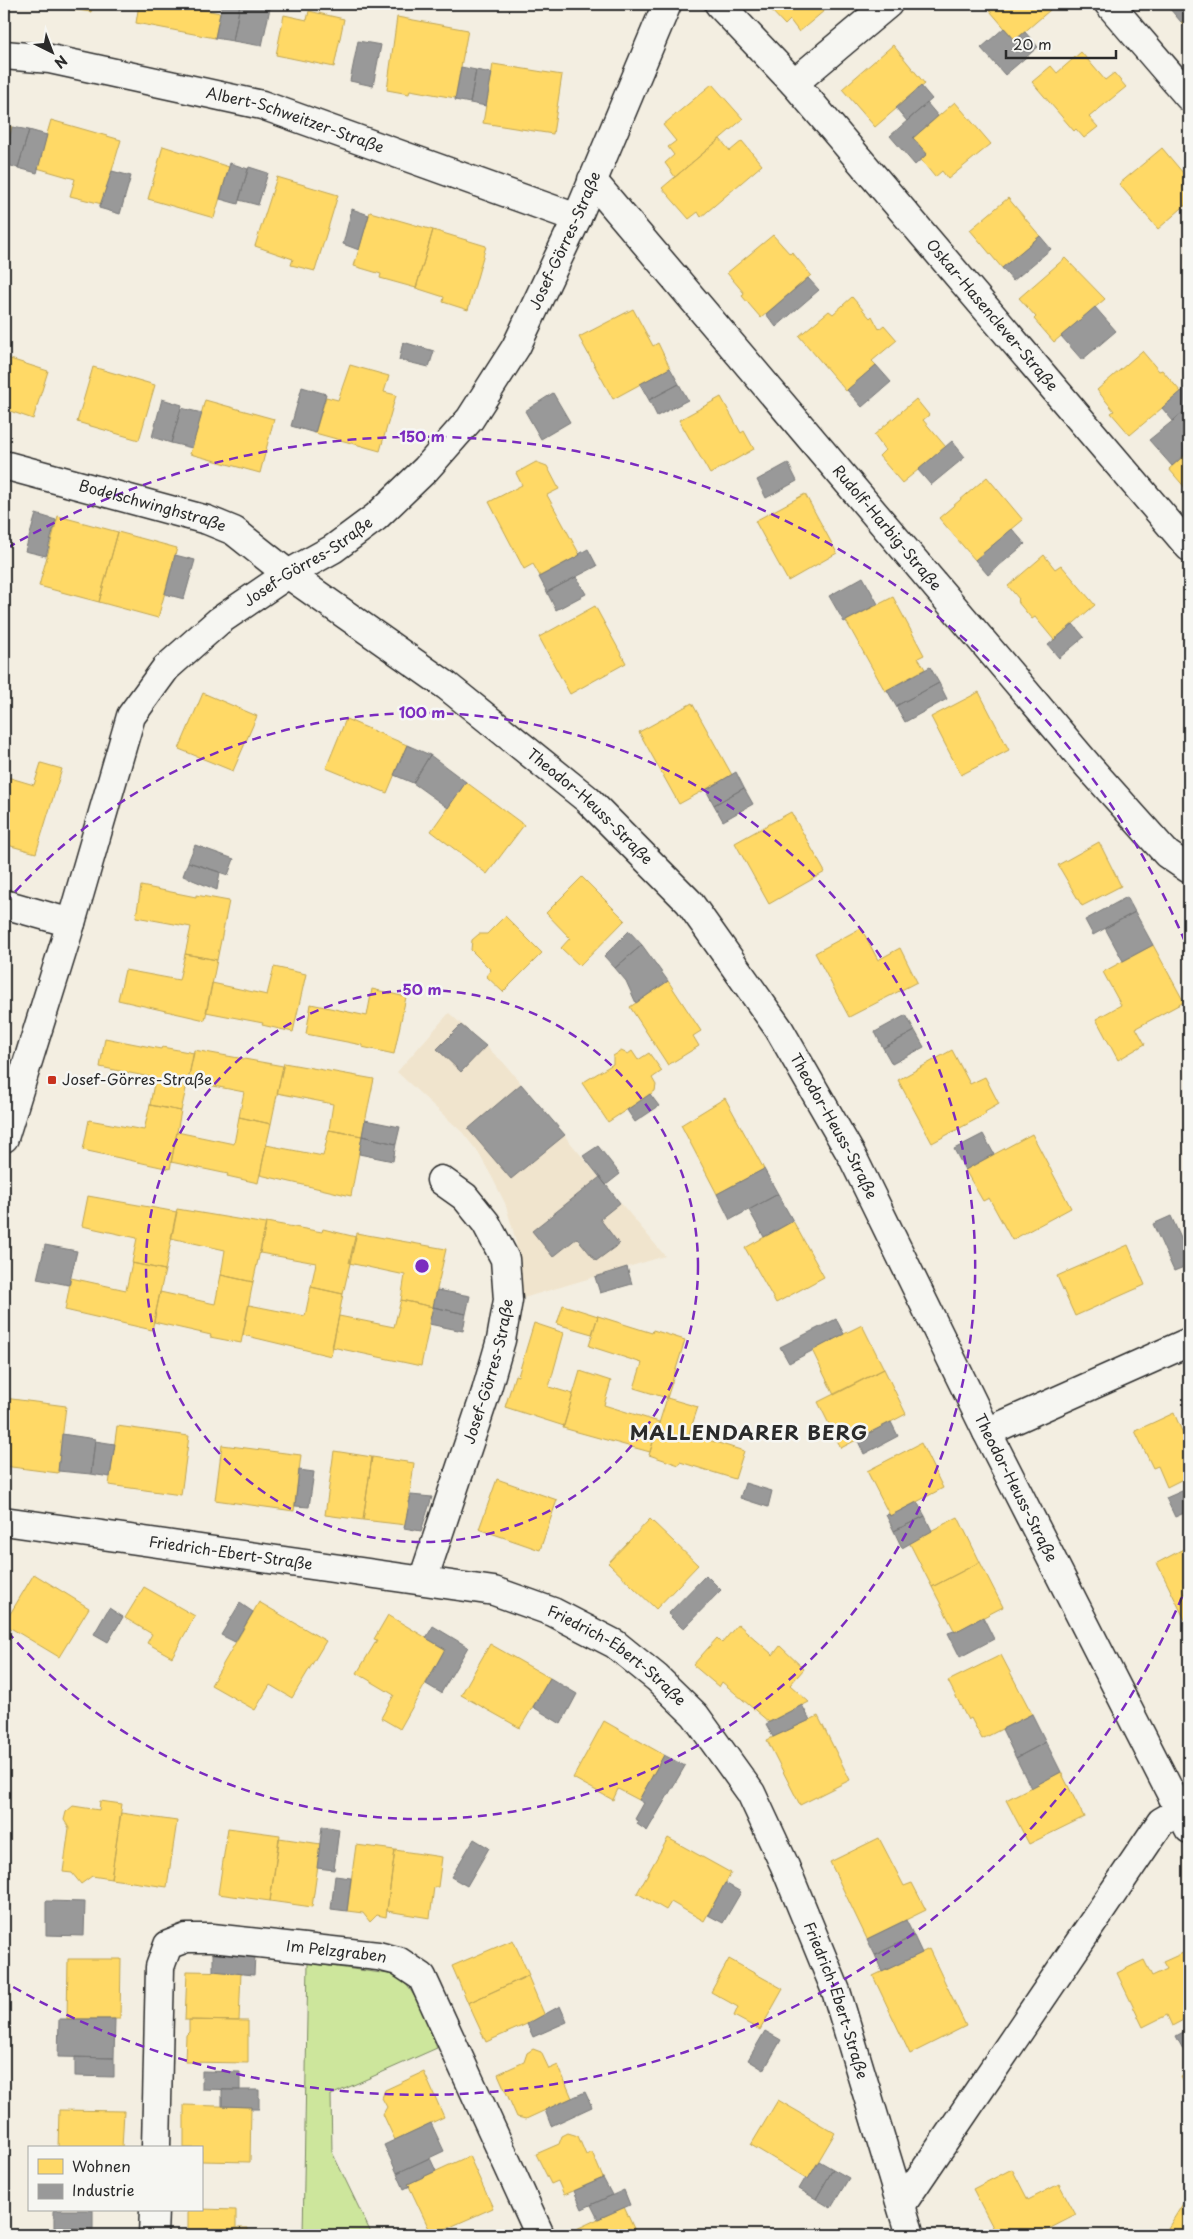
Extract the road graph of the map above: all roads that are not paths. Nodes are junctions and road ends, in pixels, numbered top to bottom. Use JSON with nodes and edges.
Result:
{"nodes":[{"id":1,"x":667,"y":4,"type":"edge"},
{"id":2,"x":719,"y":4,"type":"edge"},
{"id":3,"x":888,"y":4,"type":"edge"},
{"id":4,"x":1109,"y":4,"type":"edge"},
{"id":5,"x":4,"y":55,"type":"edge"},
{"id":6,"x":794,"y":83,"type":"junction"},
{"id":7,"x":1189,"y":97,"type":"edge"},
{"id":8,"x":592,"y":180,"type":"junction"},
{"id":9,"x":577,"y":218,"type":"junction"},
{"id":10,"x":4,"y":465,"type":"edge"},
{"id":11,"x":1189,"y":547,"type":"edge"},
{"id":12,"x":288,"y":574,"type":"junction"},
{"id":13,"x":1189,"y":869,"type":"edge"},
{"id":14,"x":4,"y":904,"type":"edge"},
{"id":15,"x":71,"y":923,"type":"junction"},
{"id":16,"x":4,"y":1138,"type":"edge"},
{"id":17,"x":442,"y":1180,"type":"dead end"},
{"id":18,"x":1189,"y":1342,"type":"edge"},
{"id":19,"x":987,"y":1432,"type":"junction"},
{"id":20,"x":4,"y":1522,"type":"edge"},
{"id":21,"x":423,"y":1580,"type":"junction"},
{"id":22,"x":1186,"y":1815,"type":"edge"},
{"id":23,"x":156,"y":2146,"type":"edge"},
{"id":24,"x":902,"y":2204,"type":"junction"},
{"id":25,"x":154,"y":2212,"type":"edge"},
{"id":26,"x":153,"y":2235,"type":"edge"},
{"id":27,"x":540,"y":2235,"type":"edge"},
{"id":28,"x":910,"y":2235,"type":"edge"}],
"edges":[{"from":1,"to":8,"type":"street","name":"Josef-Görres-Straße"},
{"from":2,"to":6,"type":"street","name":"Oskar-Hasenclever-Straße"},
{"from":3,"to":6,"type":"street"},
{"from":4,"to":7,"type":"street"},
{"from":5,"to":9,"type":"street","name":"Albert-Schweitzer-Straße"},
{"from":6,"to":11,"type":"street","name":"Oskar-Hasenclever-Straße"},
{"from":8,"to":9,"type":"street","name":"Josef-Görres-Straße"},
{"from":8,"to":13,"type":"street","name":"Rudolf-Harbig-Straße"},
{"from":9,"to":12,"type":"street","name":"Josef-Görres-Straße"},
{"from":10,"to":12,"type":"street","name":"Bodelschwinghstraße"},
{"from":12,"to":15,"type":"street","name":"Josef-Görres-Straße"},
{"from":12,"to":19,"type":"street","name":"Theodor-Heuss-Straße"},
{"from":14,"to":15,"type":"street"},
{"from":15,"to":16,"type":"street","name":"Josef-Görres-Straße"},
{"from":17,"to":21,"type":"street","name":"Josef-Görres-Straße"},
{"from":18,"to":19,"type":"street"},
{"from":19,"to":22,"type":"street","name":"Theodor-Heuss-Straße"},
{"from":20,"to":21,"type":"street","name":"Friedrich-Ebert-Straße"},
{"from":21,"to":24,"type":"street","name":"Friedrich-Ebert-Straße"},
{"from":22,"to":24,"type":"street"},
{"from":23,"to":27,"type":"street","name":"Im Pelzgraben"},
{"from":24,"to":28,"type":"street","name":"Friedrich-Ebert-Straße"},
{"from":25,"to":26,"type":"street"}]}
